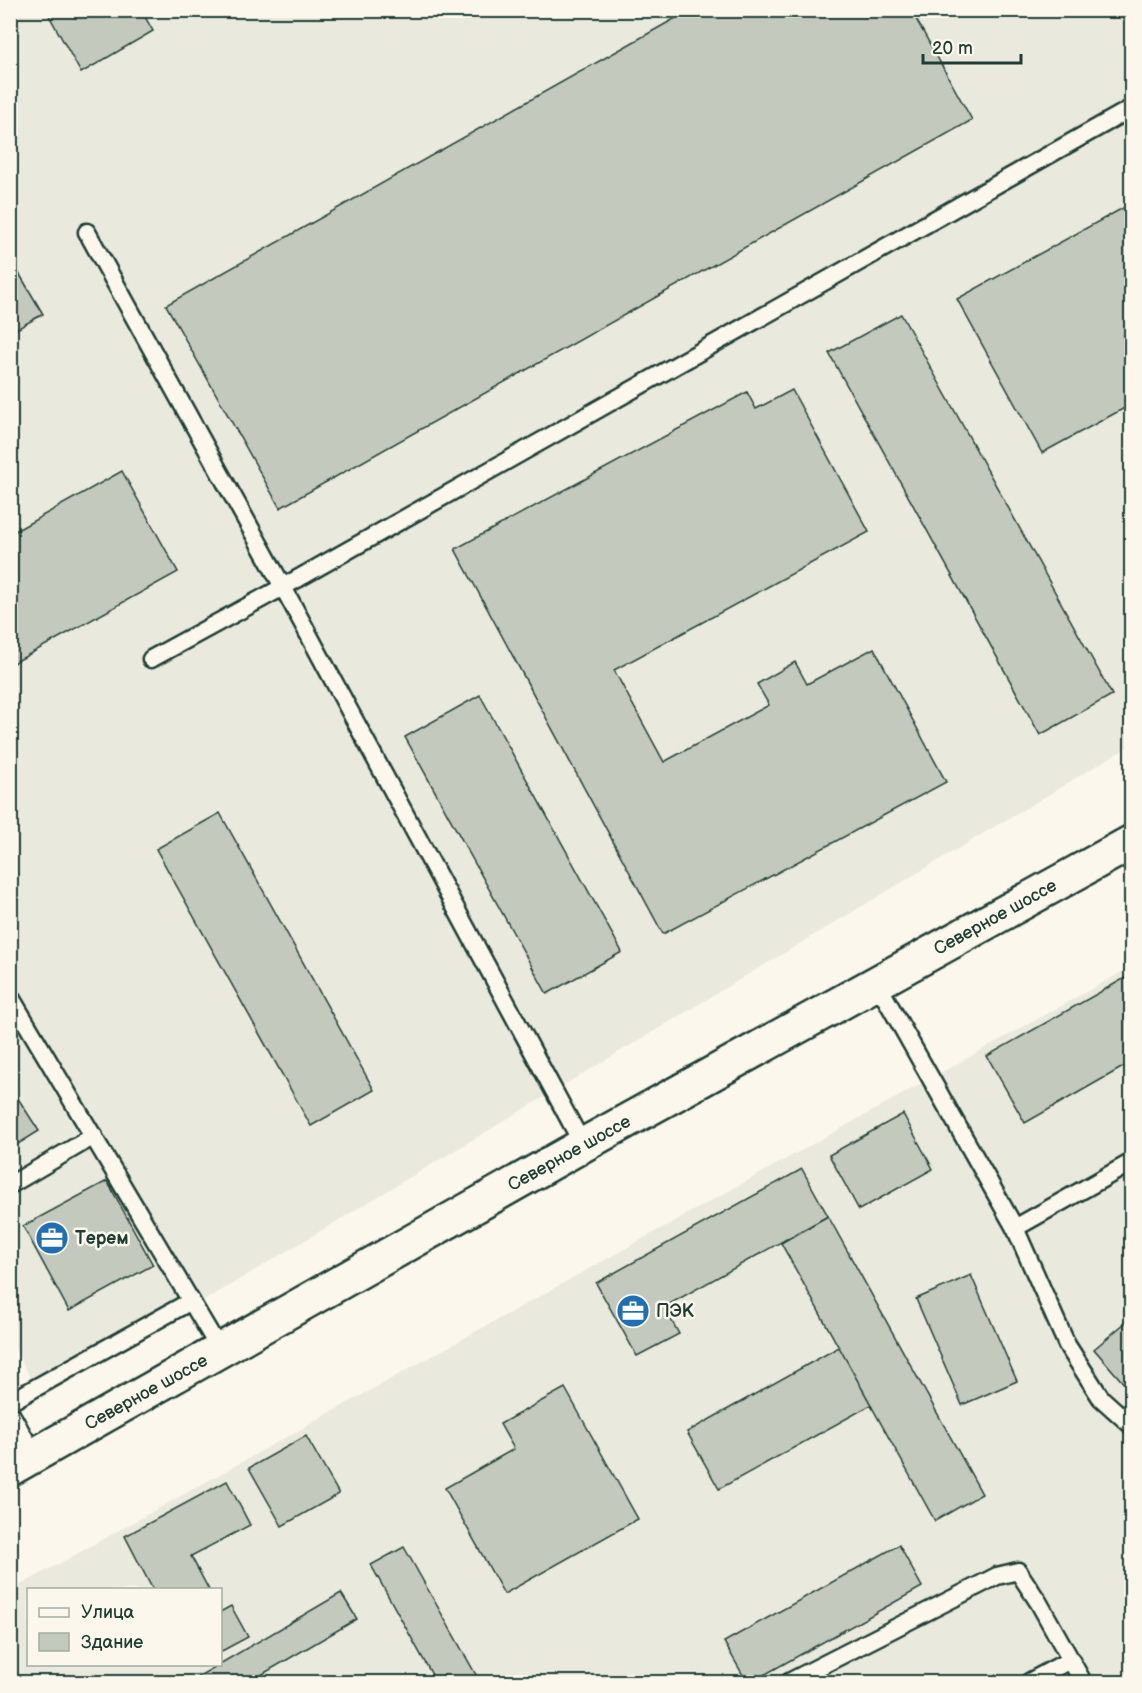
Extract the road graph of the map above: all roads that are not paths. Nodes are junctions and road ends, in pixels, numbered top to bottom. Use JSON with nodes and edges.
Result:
{"nodes":[{"id":1,"x":1131,"y":108,"type":"edge"},
{"id":2,"x":87,"y":232,"type":"dead end"},
{"id":3,"x":283,"y":587,"type":"junction"},
{"id":4,"x":152,"y":659,"type":"dead end"},
{"id":5,"x":1131,"y":842,"type":"edge"},
{"id":6,"x":877,"y":982,"type":"junction"},
{"id":7,"x":10,"y":996,"type":"edge"},
{"id":8,"x":94,"y":1136,"type":"junction"},
{"id":9,"x":583,"y":1145,"type":"junction"},
{"id":10,"x":1131,"y":1162,"type":"edge"},
{"id":11,"x":10,"y":1185,"type":"edge"},
{"id":12,"x":1015,"y":1228,"type":"junction"},
{"id":13,"x":191,"y":1301,"type":"junction"},
{"id":14,"x":220,"y":1350,"type":"junction"},
{"id":15,"x":10,"y":1402,"type":"edge"},
{"id":16,"x":10,"y":1412,"type":"edge"},
{"id":17,"x":1131,"y":1426,"type":"edge"},
{"id":18,"x":22,"y":1462,"type":"edge"},
{"id":19,"x":1070,"y":1660,"type":"junction"},
{"id":20,"x":789,"y":1683,"type":"edge"},
{"id":21,"x":1029,"y":1683,"type":"edge"},
{"id":22,"x":1083,"y":1683,"type":"edge"}],
"edges":[{"from":1,"to":3,"type":"lane"},
{"from":2,"to":3,"type":"lane"},
{"from":3,"to":4,"type":"lane"},
{"from":3,"to":9,"type":"lane"},
{"from":5,"to":6,"type":"main road","name":"Северное шоссе"},
{"from":6,"to":9,"type":"main road","name":"Северное шоссе"},
{"from":6,"to":12,"type":"lane"},
{"from":7,"to":8,"type":"lane"},
{"from":8,"to":11,"type":"lane"},
{"from":8,"to":13,"type":"lane"},
{"from":9,"to":14,"type":"main road","name":"Северное шоссе"},
{"from":10,"to":12,"type":"lane"},
{"from":12,"to":17,"type":"lane"},
{"from":13,"to":14,"type":"lane"},
{"from":13,"to":15,"type":"lane"},
{"from":14,"to":18,"type":"main road","name":"Северное шоссе"},
{"from":16,"to":18,"type":"lane"},
{"from":19,"to":20,"type":"lane"},
{"from":19,"to":21,"type":"lane"},
{"from":19,"to":22,"type":"lane"}]}
